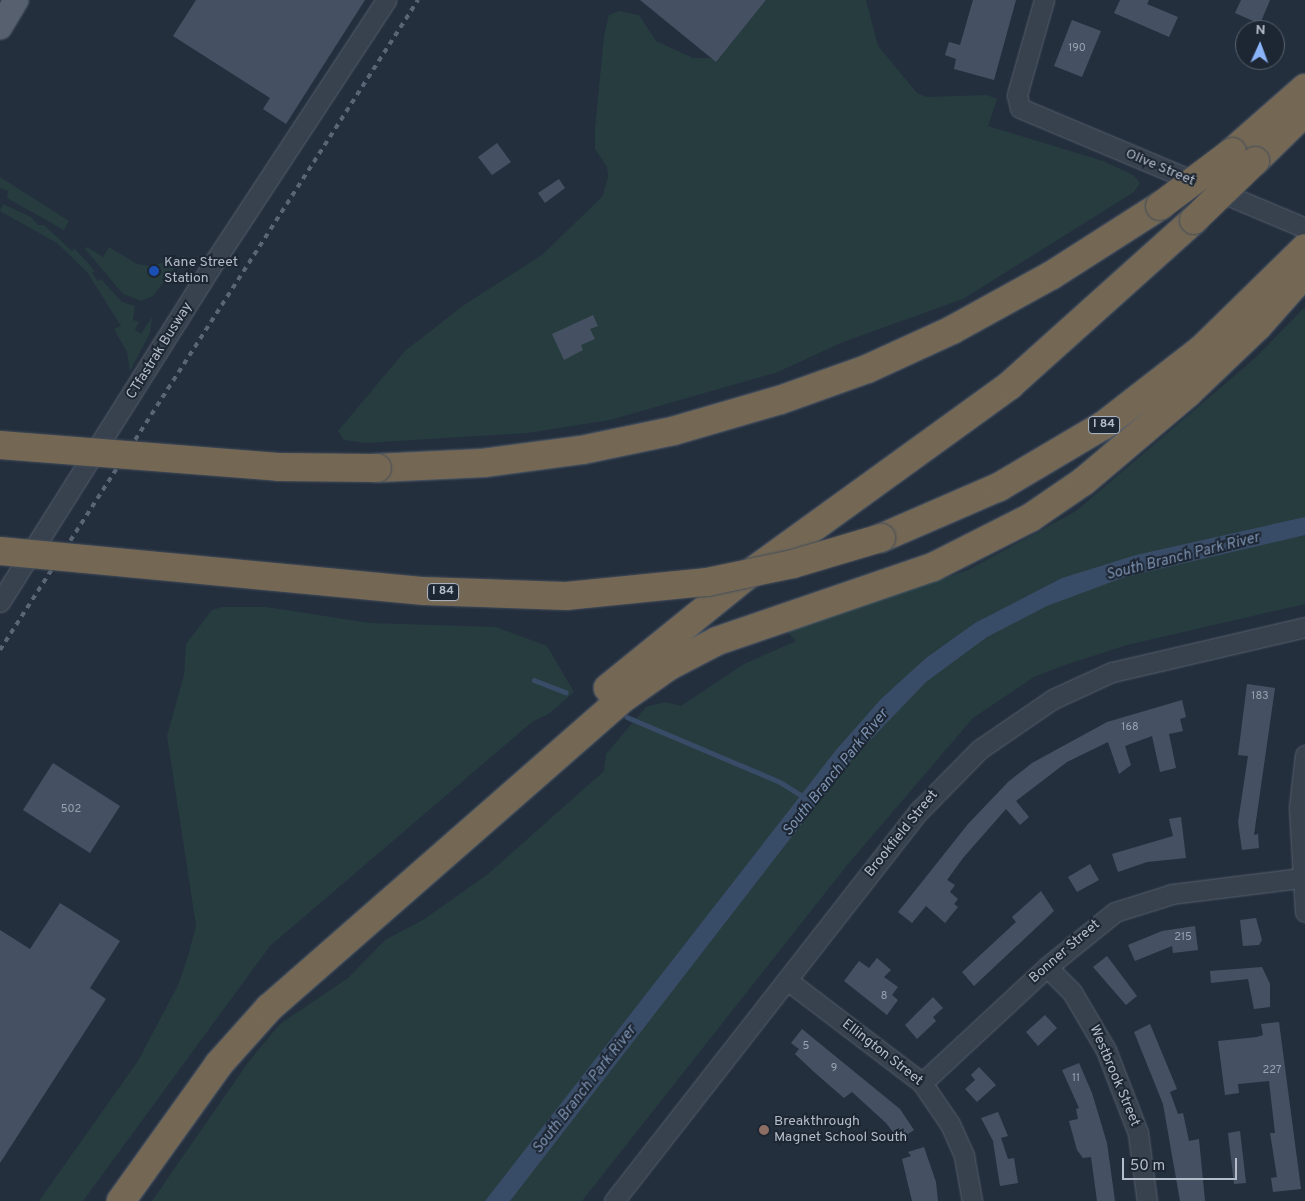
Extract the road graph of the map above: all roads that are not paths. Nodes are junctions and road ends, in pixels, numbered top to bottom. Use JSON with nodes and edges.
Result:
{"nodes":[{"id":1,"x":16,"y":0,"type":"edge"},
{"id":2,"x":386,"y":0,"type":"edge"},
{"id":3,"x":1044,"y":0,"type":"edge"},
{"id":4,"x":0,"y":27,"type":"edge"},
{"id":5,"x":1305,"y":88,"type":"edge"},
{"id":6,"x":1305,"y":112,"type":"edge"},
{"id":7,"x":1243,"y":157,"type":"junction"},
{"id":8,"x":1305,"y":228,"type":"edge"},
{"id":9,"x":1301,"y":261,"type":"edge"},
{"id":10,"x":0,"y":445,"type":"edge"},
{"id":11,"x":0,"y":551,"type":"edge"},
{"id":12,"x":0,"y":602,"type":"edge"},
{"id":13,"x":1305,"y":627,"type":"edge"},
{"id":14,"x":1305,"y":755,"type":"edge"},
{"id":15,"x":1302,"y":808,"type":"edge"},
{"id":16,"x":1300,"y":878,"type":"junction"},
{"id":17,"x":1305,"y":912,"type":"edge"},
{"id":18,"x":1047,"y":967,"type":"junction"},
{"id":19,"x":787,"y":980,"type":"junction"},
{"id":20,"x":922,"y":1083,"type":"junction"},
{"id":21,"x":100,"y":1201,"type":"edge"},
{"id":22,"x":120,"y":1201,"type":"edge"},
{"id":23,"x":614,"y":1201,"type":"edge"},
{"id":24,"x":972,"y":1201,"type":"edge"},
{"id":25,"x":1147,"y":1201,"type":"edge"}],
"edges":[{"from":1,"to":4,"type":"main road"},
{"from":2,"to":12,"type":"street","name":"CTfastrak Busway"},
{"from":3,"to":8,"type":"street","name":"Olive Street"},
{"from":5,"to":7,"type":"highway"},
{"from":6,"to":7,"type":"highway"},
{"from":7,"to":10,"type":"highway","bridge":true},
{"from":7,"to":21,"type":"highway","bridge":true},
{"from":9,"to":11,"type":"highway","number":"I 84","bridge":true},
{"from":9,"to":22,"type":"highway"},
{"from":13,"to":19,"type":"street","name":"Brookfield Street"},
{"from":14,"to":15,"type":"street"},
{"from":15,"to":16,"type":"street"},
{"from":16,"to":17,"type":"street"},
{"from":16,"to":18,"type":"street","name":"Bonner Street"},
{"from":18,"to":20,"type":"street","name":"Bonner Street"},
{"from":18,"to":25,"type":"street","name":"Westbrook Street"},
{"from":19,"to":20,"type":"street","name":"Ellington Street"},
{"from":19,"to":23,"type":"street","name":"Brookfield Street"},
{"from":20,"to":24,"type":"street","name":"Ellington Street"}]}
